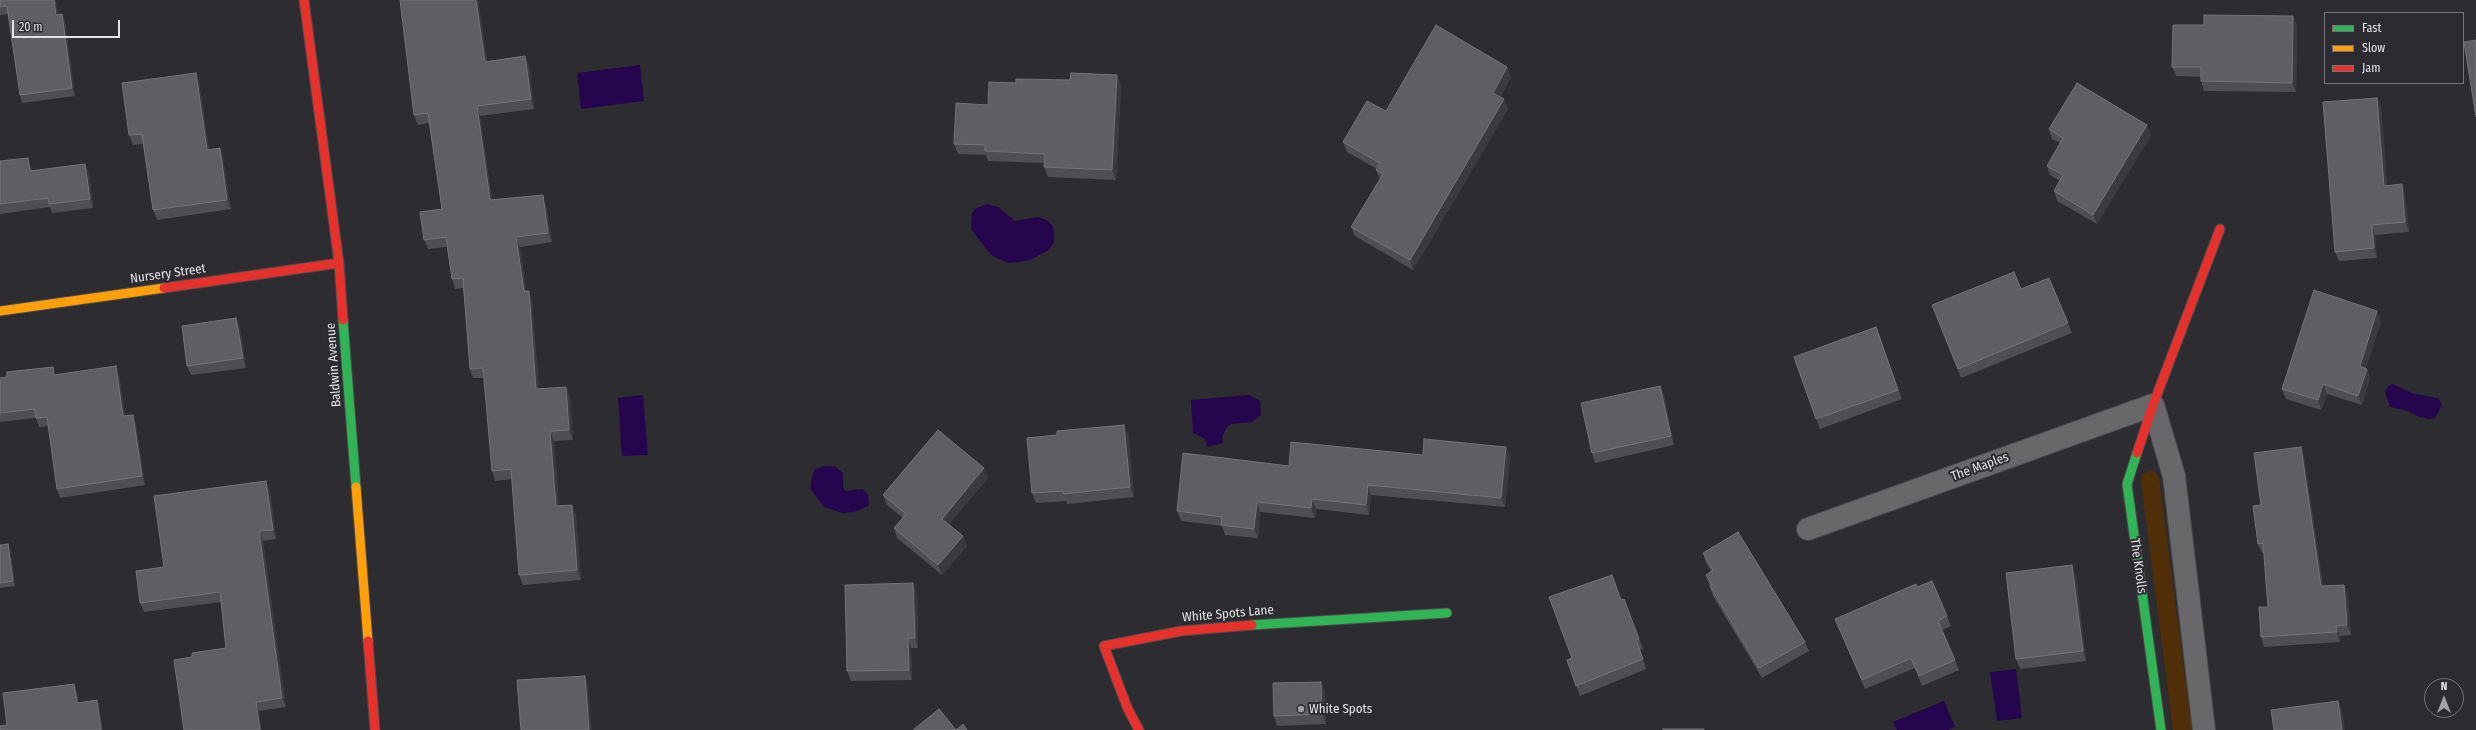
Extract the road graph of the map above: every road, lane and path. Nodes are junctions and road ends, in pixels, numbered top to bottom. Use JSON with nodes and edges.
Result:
{"nodes":[{"id":1,"x":304,"y":0,"type":"edge"},
{"id":2,"x":2220,"y":229,"type":"dead end"},
{"id":3,"x":339,"y":263,"type":"junction"},
{"id":4,"x":0,"y":311,"type":"edge"},
{"id":5,"x":2152,"y":405,"type":"junction"},
{"id":6,"x":1808,"y":529,"type":"dead end"},
{"id":7,"x":1448,"y":613,"type":"dead end"},
{"id":8,"x":375,"y":730,"type":"edge"},
{"id":9,"x":1139,"y":730,"type":"edge"},
{"id":10,"x":2161,"y":730,"type":"edge"},
{"id":11,"x":2204,"y":730,"type":"edge"}],
"edges":[{"from":1,"to":3,"type":"street","name":"Baldwin Avenue"},
{"from":2,"to":5,"type":"street","name":"The Knolls"},
{"from":3,"to":4,"type":"street","name":"Nursery Street"},
{"from":3,"to":8,"type":"street","name":"Baldwin Avenue"},
{"from":5,"to":6,"type":"street","name":"The Maples"},
{"from":5,"to":10,"type":"street","name":"The Knolls"},
{"from":5,"to":11,"type":"street"},
{"from":7,"to":9,"type":"street","name":"White Spots Lane"}]}
